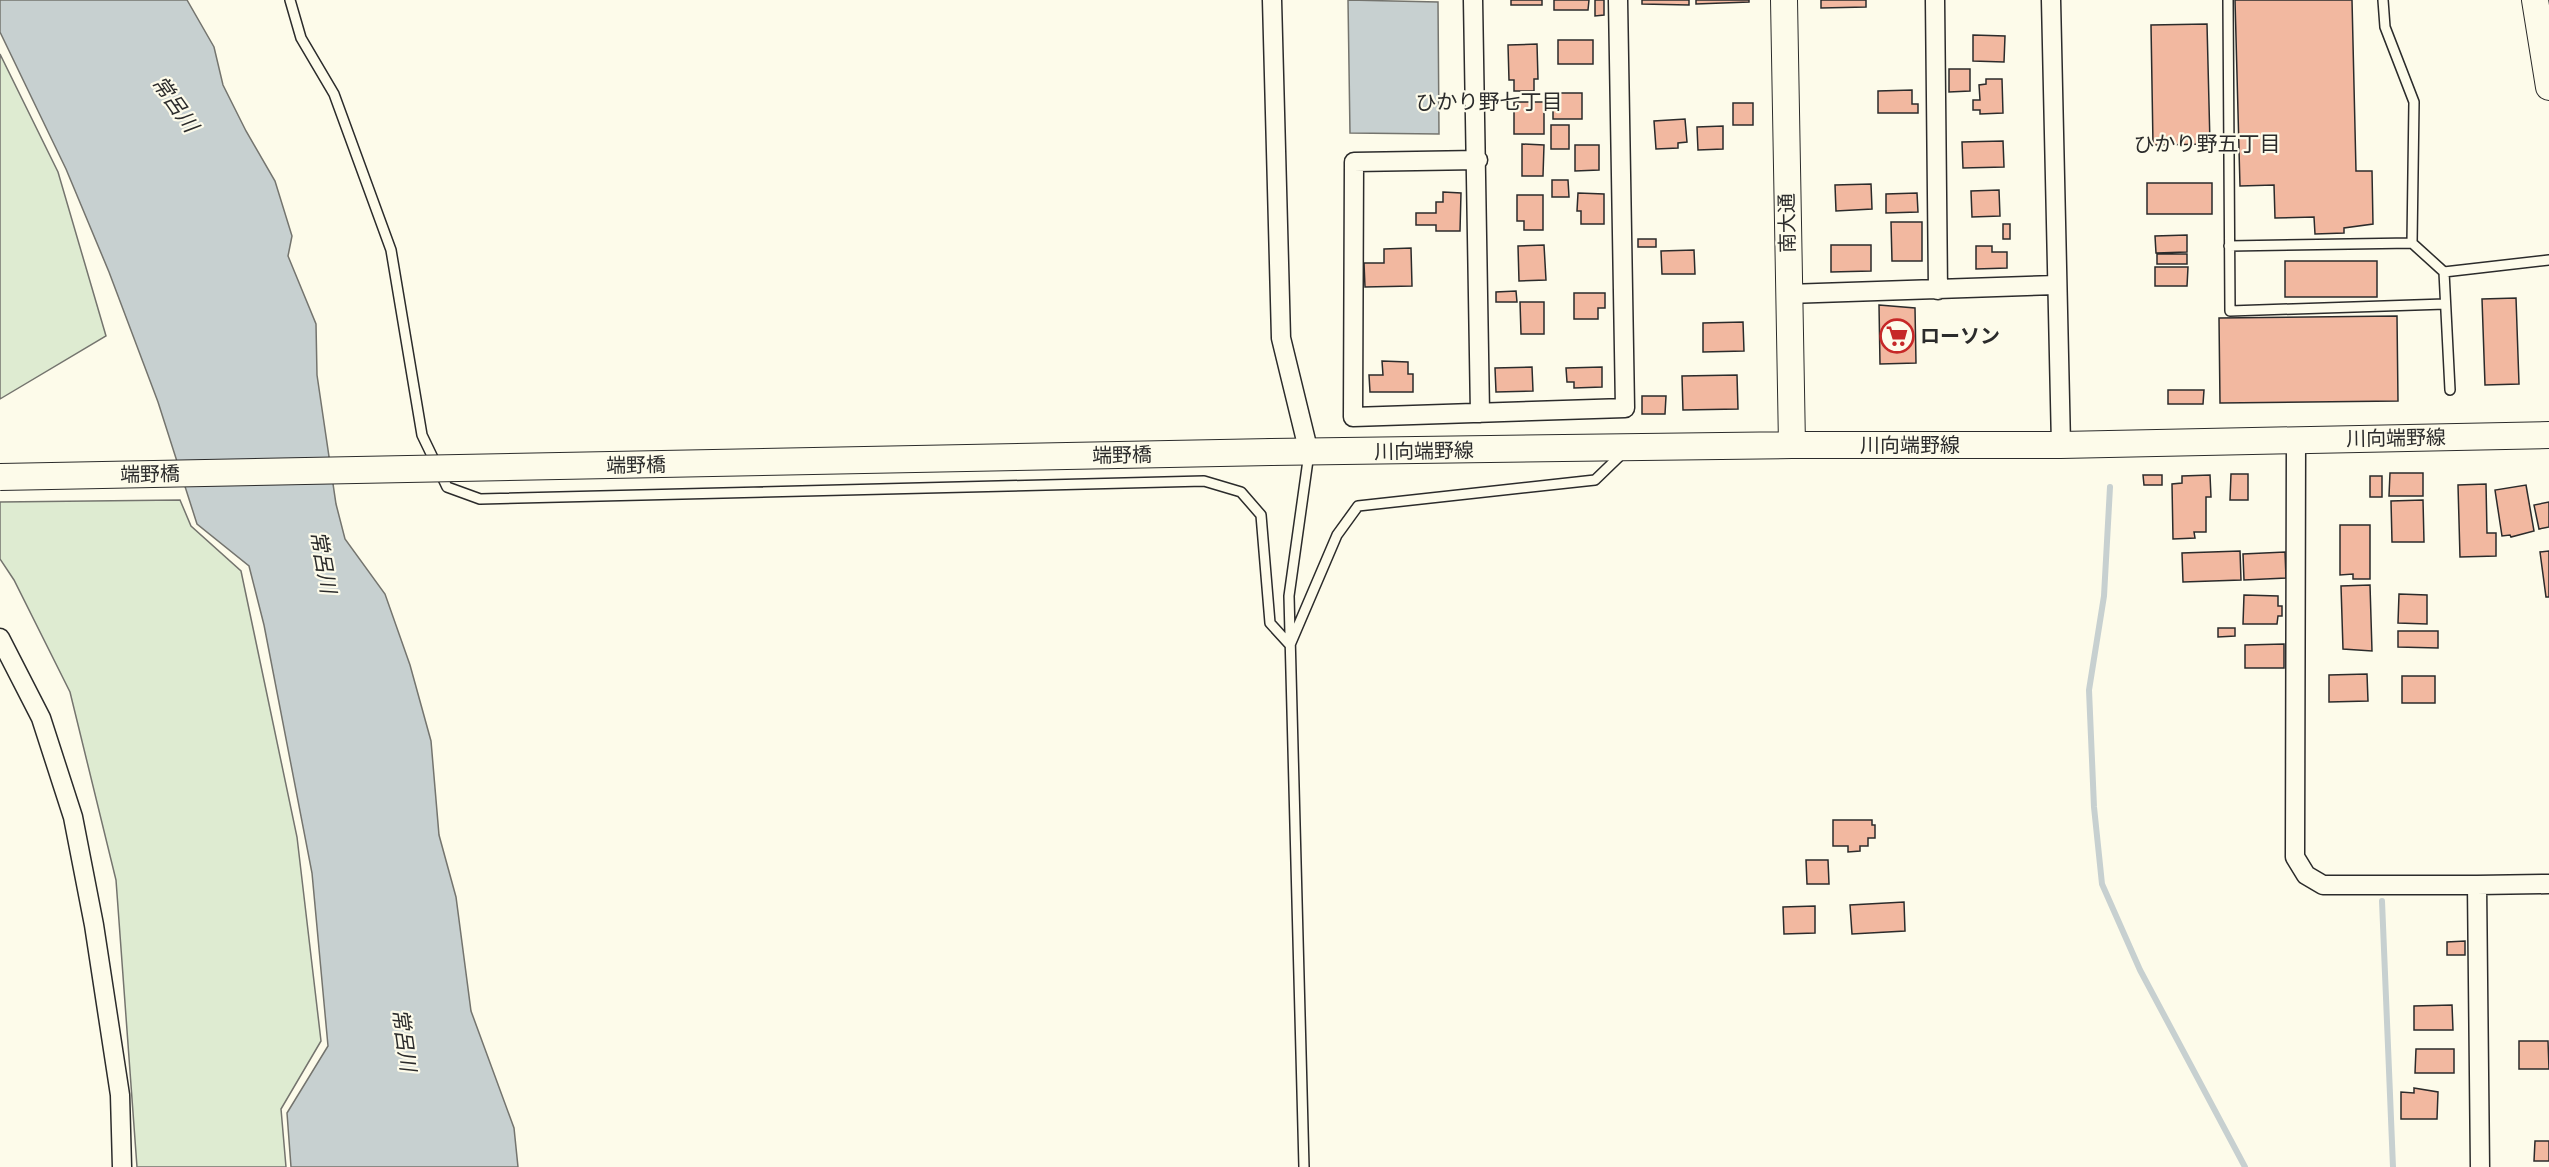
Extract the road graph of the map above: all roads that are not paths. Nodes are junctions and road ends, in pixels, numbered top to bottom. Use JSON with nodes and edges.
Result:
{"nodes":[{"id":1,"x":290,"y":0,"type":"edge"},
{"id":2,"x":1272,"y":0,"type":"edge"},
{"id":3,"x":1473,"y":0,"type":"edge"},
{"id":4,"x":1618,"y":0,"type":"edge"},
{"id":5,"x":1784,"y":0,"type":"edge"},
{"id":6,"x":1935,"y":0,"type":"edge"},
{"id":7,"x":2051,"y":0,"type":"edge"},
{"id":8,"x":2228,"y":0,"type":"edge"},
{"id":9,"x":2383,"y":0,"type":"edge"},
{"id":10,"x":2535,"y":0,"type":"edge"},
{"id":11,"x":2549,"y":87,"type":"edge"},
{"id":12,"x":1478,"y":160,"type":"junction"},
{"id":13,"x":2412,"y":243,"type":"junction"},
{"id":14,"x":2229,"y":246,"type":"junction"},
{"id":15,"x":2549,"y":260,"type":"edge"},
{"id":16,"x":2444,"y":272,"type":"junction"},
{"id":17,"x":2056,"y":285,"type":"junction"},
{"id":18,"x":1938,"y":290,"type":"junction"},
{"id":19,"x":1788,"y":294,"type":"junction"},
{"id":20,"x":2445,"y":304,"type":"junction"},
{"id":21,"x":2450,"y":390,"type":"dead end"},
{"id":22,"x":1480,"y":413,"type":"junction"},
{"id":23,"x":2549,"y":435,"type":"edge"},
{"id":24,"x":2296,"y":440,"type":"junction"},
{"id":25,"x":1792,"y":445,"type":"junction"},
{"id":26,"x":2061,"y":445,"type":"junction"},
{"id":27,"x":1628,"y":448,"type":"junction"},
{"id":28,"x":1271,"y":452,"type":"joint"},
{"id":29,"x":1309,"y":453,"type":"junction"},
{"id":30,"x":0,"y":477,"type":"edge"},
{"id":31,"x":0,"y":638,"type":"edge"},
{"id":32,"x":1290,"y":645,"type":"junction"},
{"id":33,"x":2549,"y":884,"type":"edge"},
{"id":34,"x":2477,"y":885,"type":"junction"},
{"id":35,"x":122,"y":1167,"type":"edge"},
{"id":36,"x":1304,"y":1167,"type":"edge"},
{"id":37,"x":2480,"y":1167,"type":"edge"}],
"edges":[{"from":1,"to":32,"type":"lane"},
{"from":2,"to":29,"type":"street"},
{"from":3,"to":12,"type":"street"},
{"from":4,"to":22,"type":"street"},
{"from":5,"to":19,"type":"main road","name":"南大通"},
{"from":6,"to":18,"type":"street"},
{"from":7,"to":17,"type":"street"},
{"from":8,"to":14,"type":"lane"},
{"from":9,"to":13,"type":"lane"},
{"from":10,"to":11,"type":"main road"},
{"from":12,"to":22,"type":"street"},
{"from":12,"to":22,"type":"street"},
{"from":13,"to":14,"type":"lane"},
{"from":13,"to":16,"type":"lane"},
{"from":14,"to":20,"type":"lane"},
{"from":15,"to":16,"type":"lane"},
{"from":16,"to":20,"type":"lane"},
{"from":17,"to":18,"type":"street"},
{"from":17,"to":26,"type":"street"},
{"from":18,"to":19,"type":"street"},
{"from":19,"to":25,"type":"main road","name":"南大通"},
{"from":20,"to":21,"type":"lane"},
{"from":23,"to":24,"type":"main road","name":"川向端野線"},
{"from":24,"to":26,"type":"main road","name":"川向端野線"},
{"from":24,"to":34,"type":"street"},
{"from":25,"to":26,"type":"main road","name":"川向端野線"},
{"from":25,"to":27,"type":"main road","name":"川向端野線"},
{"from":27,"to":29,"type":"main road","name":"川向端野線"},
{"from":27,"to":32,"type":"lane"},
{"from":28,"to":29,"type":"main road","name":"川向端野線"},
{"from":28,"to":30,"type":"main road","name":"端野橋","bridge":true},
{"from":29,"to":32,"type":"lane"},
{"from":31,"to":35,"type":"street"},
{"from":32,"to":36,"type":"lane"},
{"from":33,"to":34,"type":"street"},
{"from":34,"to":37,"type":"street"}]}
